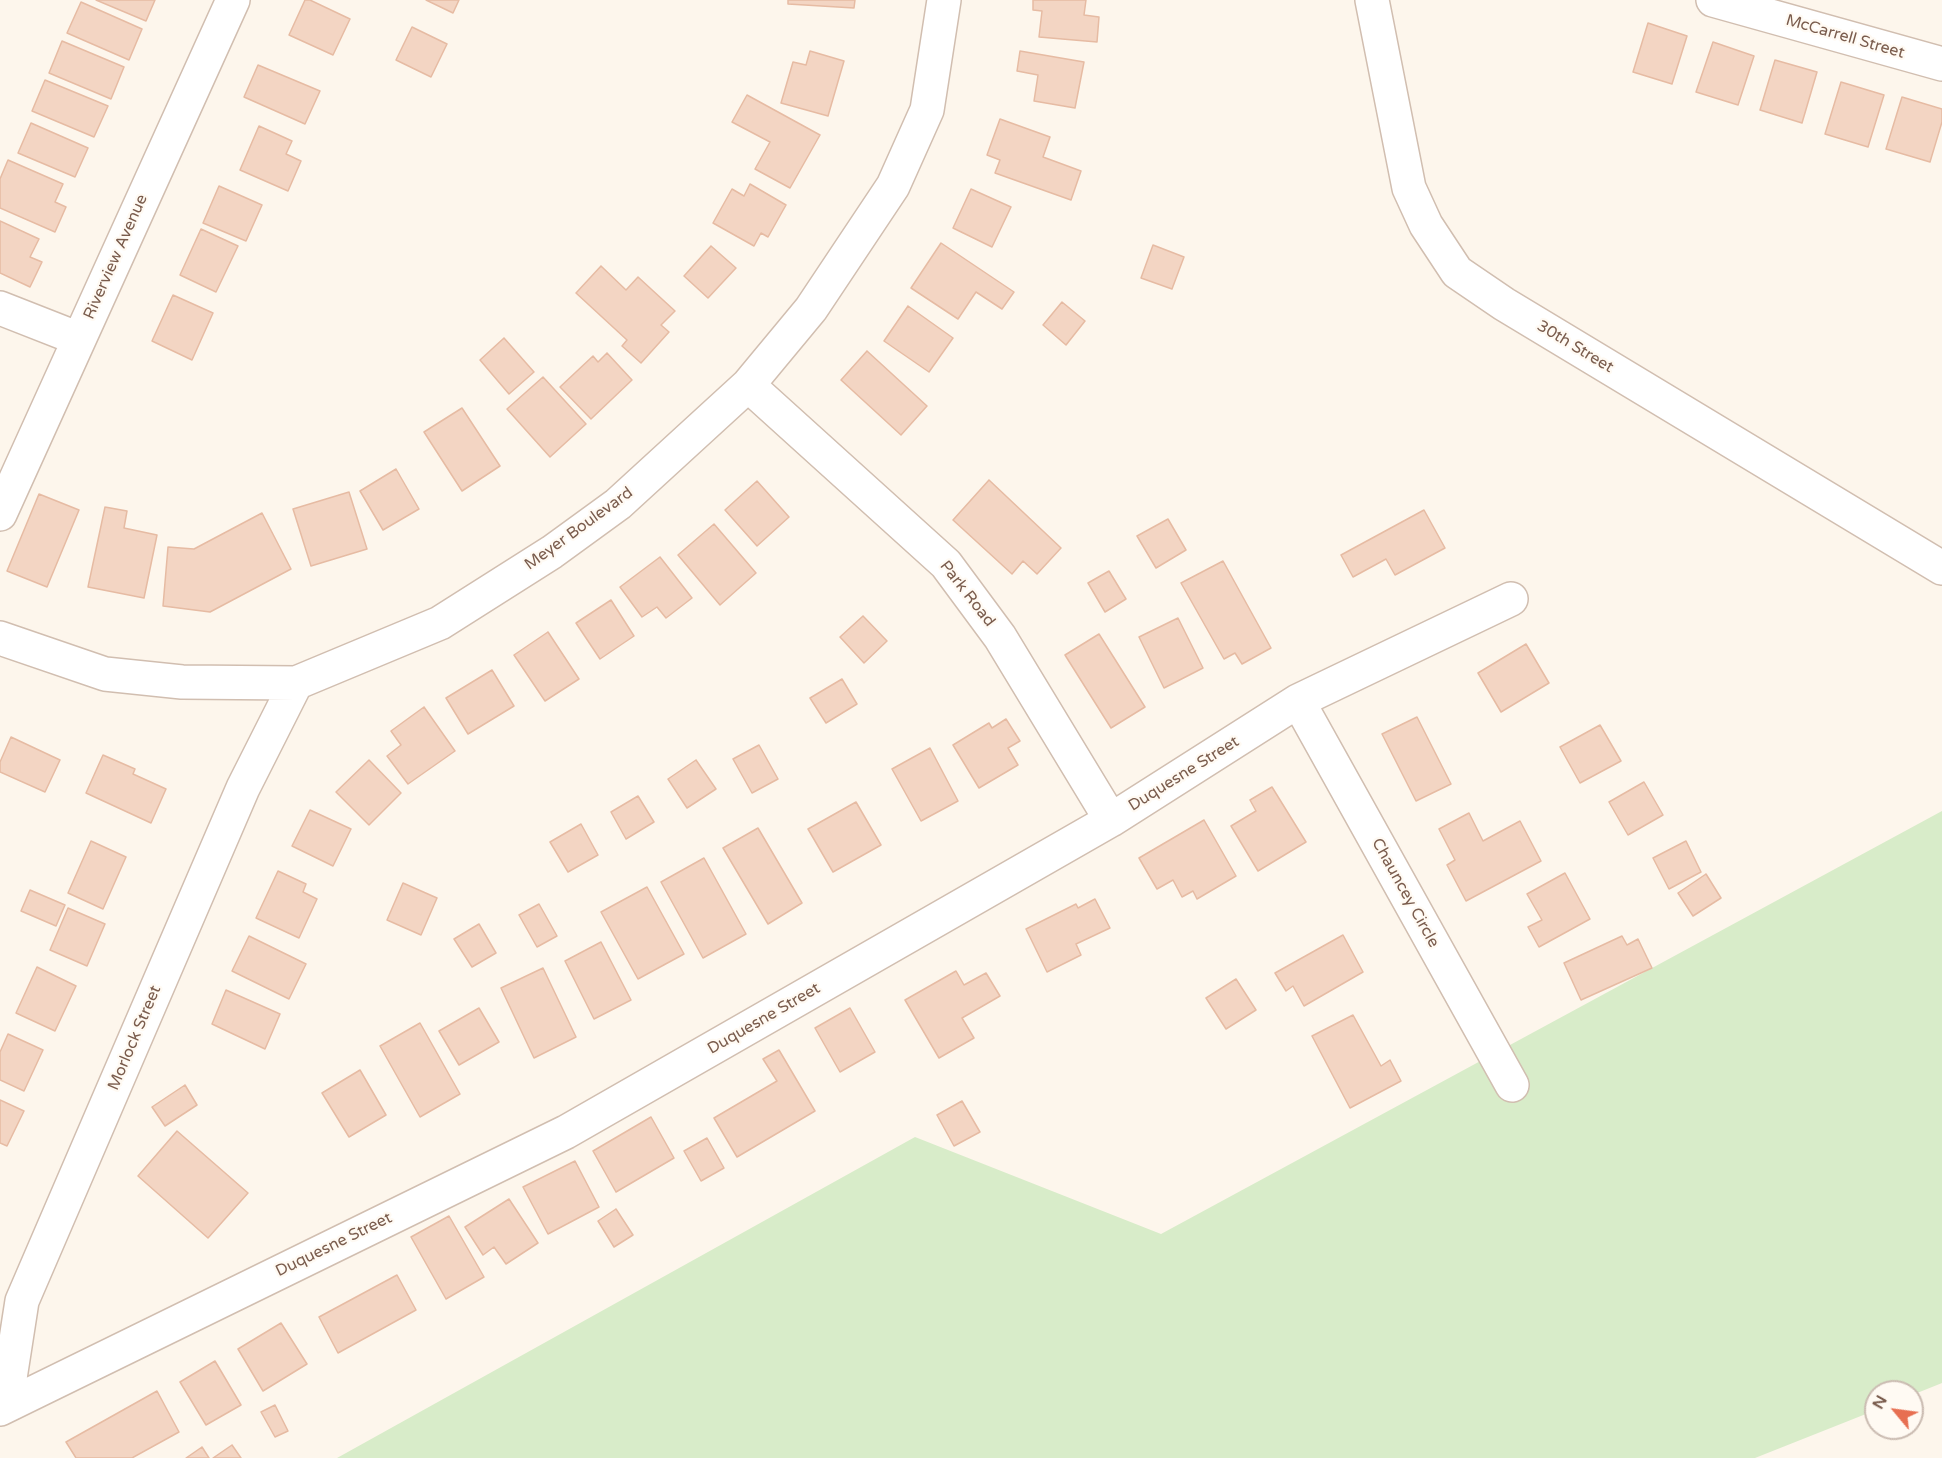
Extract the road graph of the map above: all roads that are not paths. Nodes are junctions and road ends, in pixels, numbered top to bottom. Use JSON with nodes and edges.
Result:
{"nodes":[{"id":1,"x":233,"y":0,"type":"edge"},
{"id":2,"x":944,"y":0,"type":"edge"},
{"id":3,"x":1372,"y":0,"type":"edge"},
{"id":4,"x":1713,"y":0,"type":"edge"},
{"id":5,"x":1942,"y":64,"type":"edge"},
{"id":6,"x":0,"y":308,"type":"edge"},
{"id":7,"x":79,"y":339,"type":"junction"},
{"id":8,"x":748,"y":386,"type":"junction"},
{"id":9,"x":0,"y":514,"type":"edge"},
{"id":10,"x":1942,"y":568,"type":"edge"},
{"id":11,"x":1511,"y":599,"type":"dead end"},
{"id":12,"x":0,"y":638,"type":"edge"},
{"id":13,"x":296,"y":682,"type":"junction"},
{"id":14,"x":1298,"y":701,"type":"junction"},
{"id":15,"x":1111,"y":820,"type":"junction"},
{"id":16,"x":1512,"y":1085,"type":"dead end"},
{"id":17,"x":2,"y":1404,"type":"edge"}],
"edges":[{"from":1,"to":7,"type":"street","name":"Riverview Avenue"},
{"from":2,"to":8,"type":"street","name":"Meyer Boulevard"},
{"from":3,"to":10,"type":"street","name":"30th Street"},
{"from":4,"to":5,"type":"street","name":"McCarrell Street"},
{"from":6,"to":7,"type":"street"},
{"from":7,"to":9,"type":"street","name":"Riverview Avenue"},
{"from":8,"to":13,"type":"street","name":"Meyer Boulevard"},
{"from":8,"to":15,"type":"street","name":"Park Road"},
{"from":11,"to":14,"type":"street","name":"Duquesne Street"},
{"from":12,"to":13,"type":"street","name":"Meyer Boulevard"},
{"from":13,"to":17,"type":"street","name":"Morlock Street"},
{"from":14,"to":15,"type":"street","name":"Duquesne Street"},
{"from":14,"to":16,"type":"street","name":"Chauncey Circle"},
{"from":15,"to":17,"type":"street","name":"Duquesne Street"}]}
